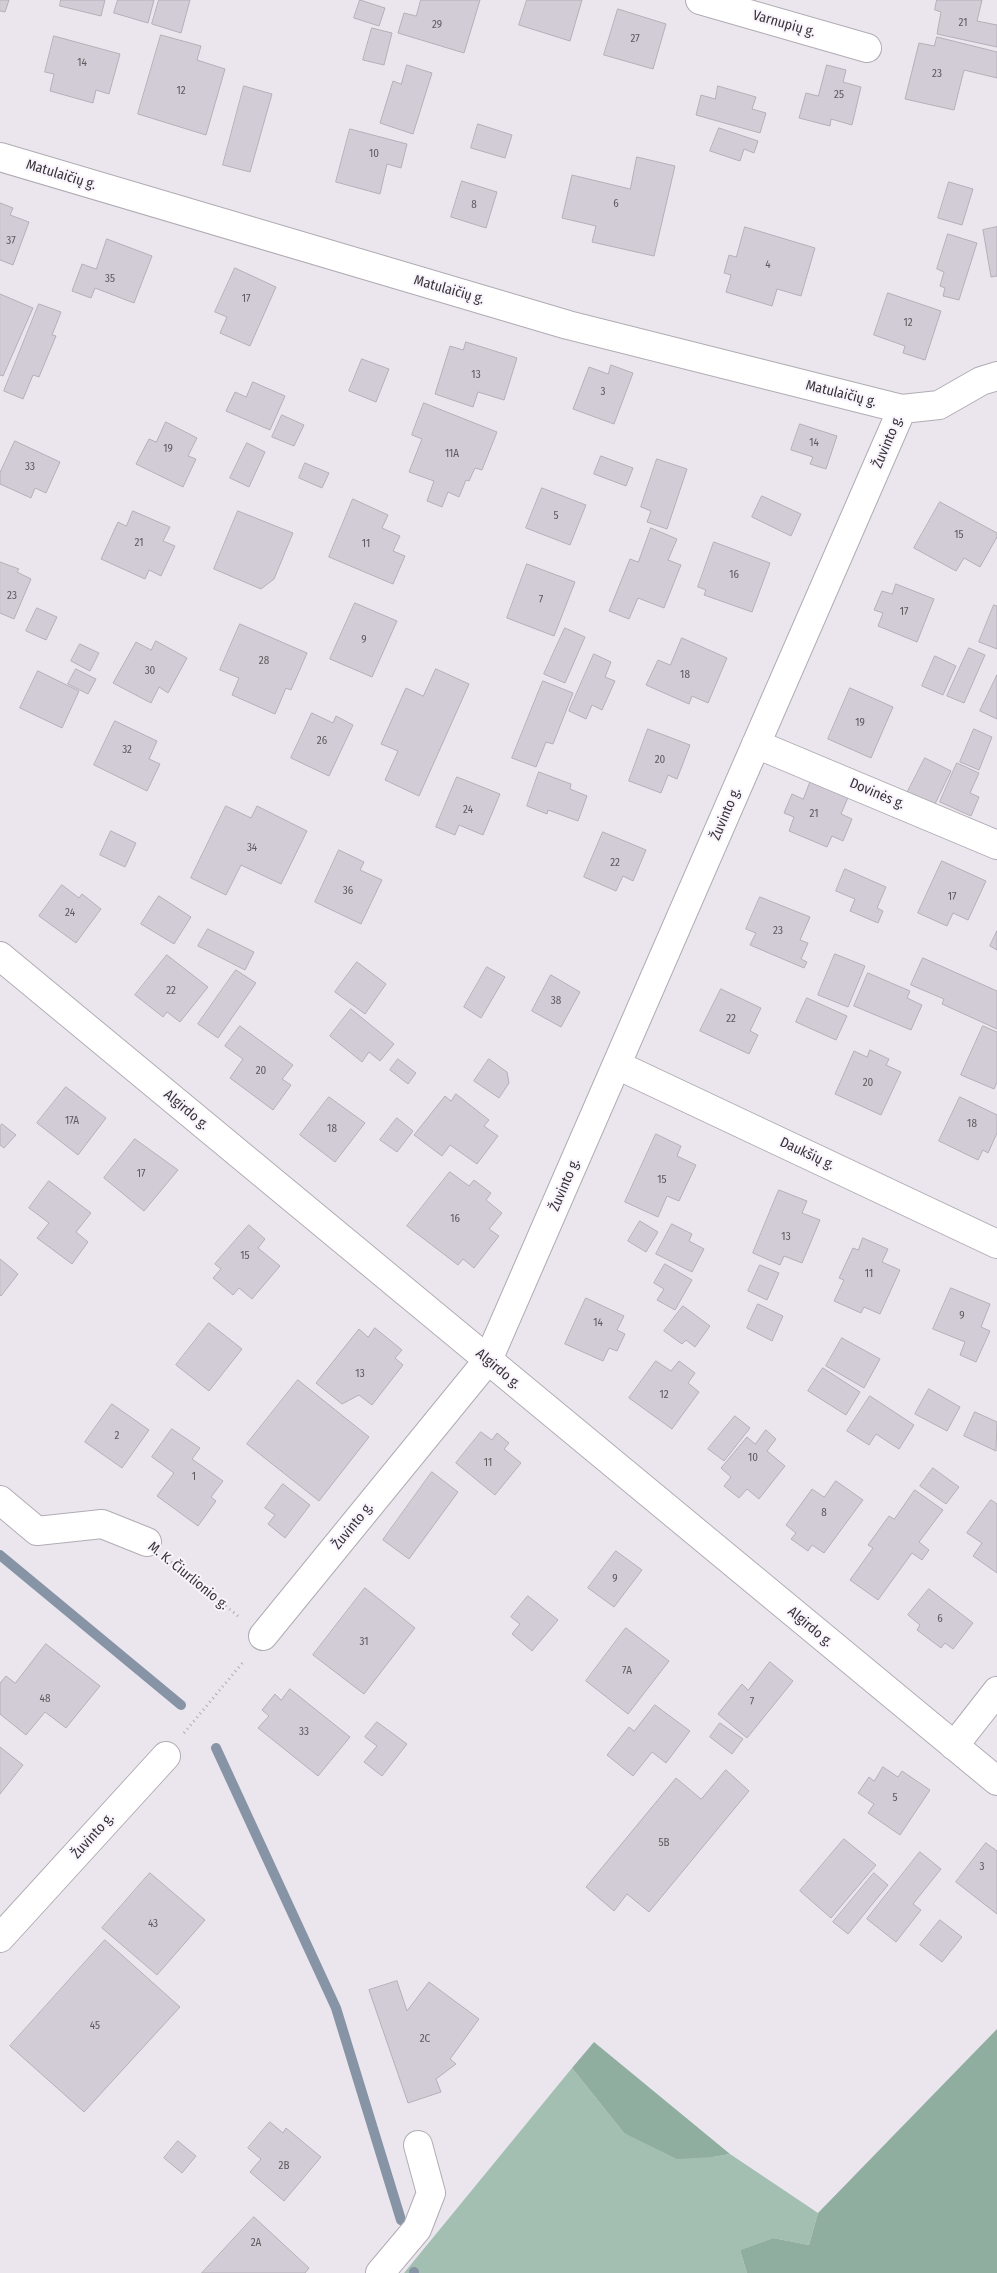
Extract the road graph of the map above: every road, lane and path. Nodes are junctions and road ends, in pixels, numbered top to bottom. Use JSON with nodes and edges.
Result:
{"nodes":[{"id":1,"x":700,"y":0,"type":"edge"},
{"id":2,"x":867,"y":48,"type":"dead end"},
{"id":3,"x":0,"y":157,"type":"edge"},
{"id":4,"x":997,"y":376,"type":"edge"},
{"id":5,"x":902,"y":409,"type":"junction"},
{"id":6,"x":756,"y":744,"type":"junction"},
{"id":7,"x":997,"y":845,"type":"edge"},
{"id":8,"x":0,"y":956,"type":"edge"},
{"id":9,"x":617,"y":1064,"type":"junction"},
{"id":10,"x":997,"y":1244,"type":"edge"},
{"id":11,"x":488,"y":1360,"type":"junction"},
{"id":12,"x":0,"y":1500,"type":"edge"},
{"id":13,"x":148,"y":1542,"type":"joint"},
{"id":14,"x":263,"y":1636,"type":"junction"},
{"id":15,"x":997,"y":1691,"type":"edge"},
{"id":16,"x":954,"y":1746,"type":"junction"},
{"id":17,"x":166,"y":1756,"type":"joint"},
{"id":18,"x":997,"y":1781,"type":"edge"},
{"id":19,"x":0,"y":1938,"type":"edge"},
{"id":20,"x":418,"y":2145,"type":"dead end"},
{"id":21,"x":380,"y":2273,"type":"edge"}],
"edges":[{"from":1,"to":2,"type":"street","name":"Varnupių g."},
{"from":3,"to":5,"type":"street","name":"Matulaičių g."},
{"from":4,"to":5,"type":"street","name":"Žuvinto g."},
{"from":5,"to":6,"type":"street","name":"Žuvinto g."},
{"from":6,"to":7,"type":"street","name":"Dovinės g."},
{"from":6,"to":9,"type":"street","name":"Žuvinto g."},
{"from":8,"to":11,"type":"street","name":"Algirdo g."},
{"from":9,"to":10,"type":"street","name":"Daukšių g."},
{"from":9,"to":11,"type":"street","name":"Žuvinto g."},
{"from":11,"to":14,"type":"street","name":"Žuvinto g."},
{"from":11,"to":16,"type":"street","name":"Algirdo g."},
{"from":12,"to":13,"type":"street","name":"M. K. Čiurlionio g."},
{"from":13,"to":14,"type":"path","name":"M. K. Čiurlionio g."},
{"from":14,"to":17,"type":"path"},
{"from":15,"to":16,"type":"street"},
{"from":16,"to":18,"type":"street","name":"Algirdo g."},
{"from":17,"to":19,"type":"street","name":"Žuvinto g."},
{"from":20,"to":21,"type":"street"}]}
